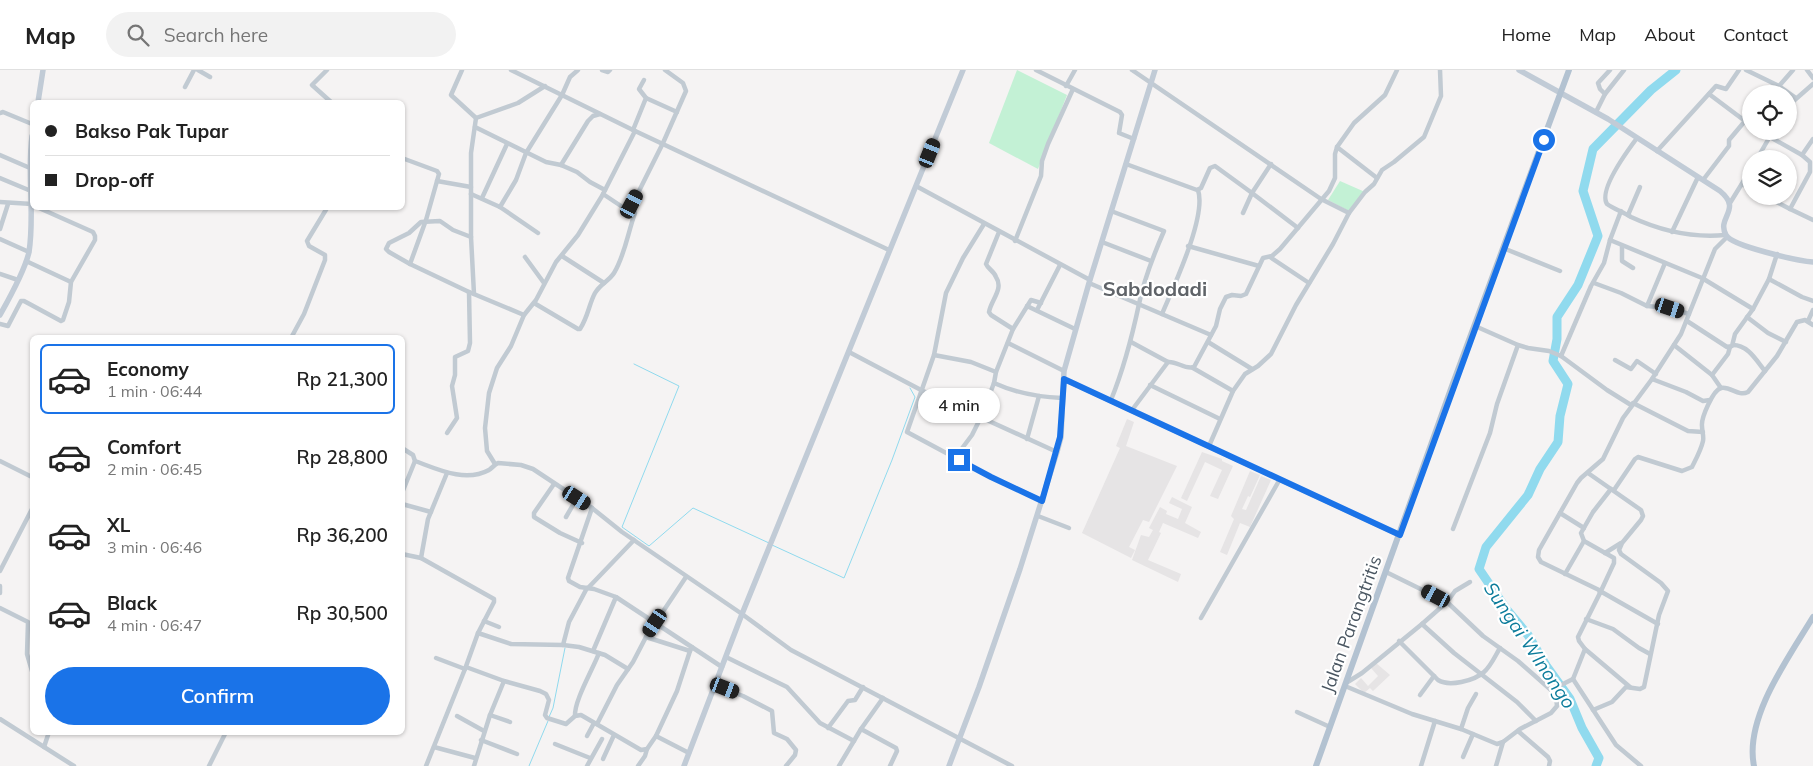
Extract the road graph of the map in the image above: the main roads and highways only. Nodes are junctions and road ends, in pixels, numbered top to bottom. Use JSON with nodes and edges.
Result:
{"nodes":[{"id":1,"x":1569,"y":70,"type":"edge"},
{"id":2,"x":1813,"y":617,"type":"edge"},
{"id":3,"x":1316,"y":766,"type":"edge"},
{"id":4,"x":1754,"y":766,"type":"edge"}],
"edges":[{"from":1,"to":3,"type":"main road","name":"Jalan Parangtritis"},
{"from":2,"to":4,"type":"main road"}]}
